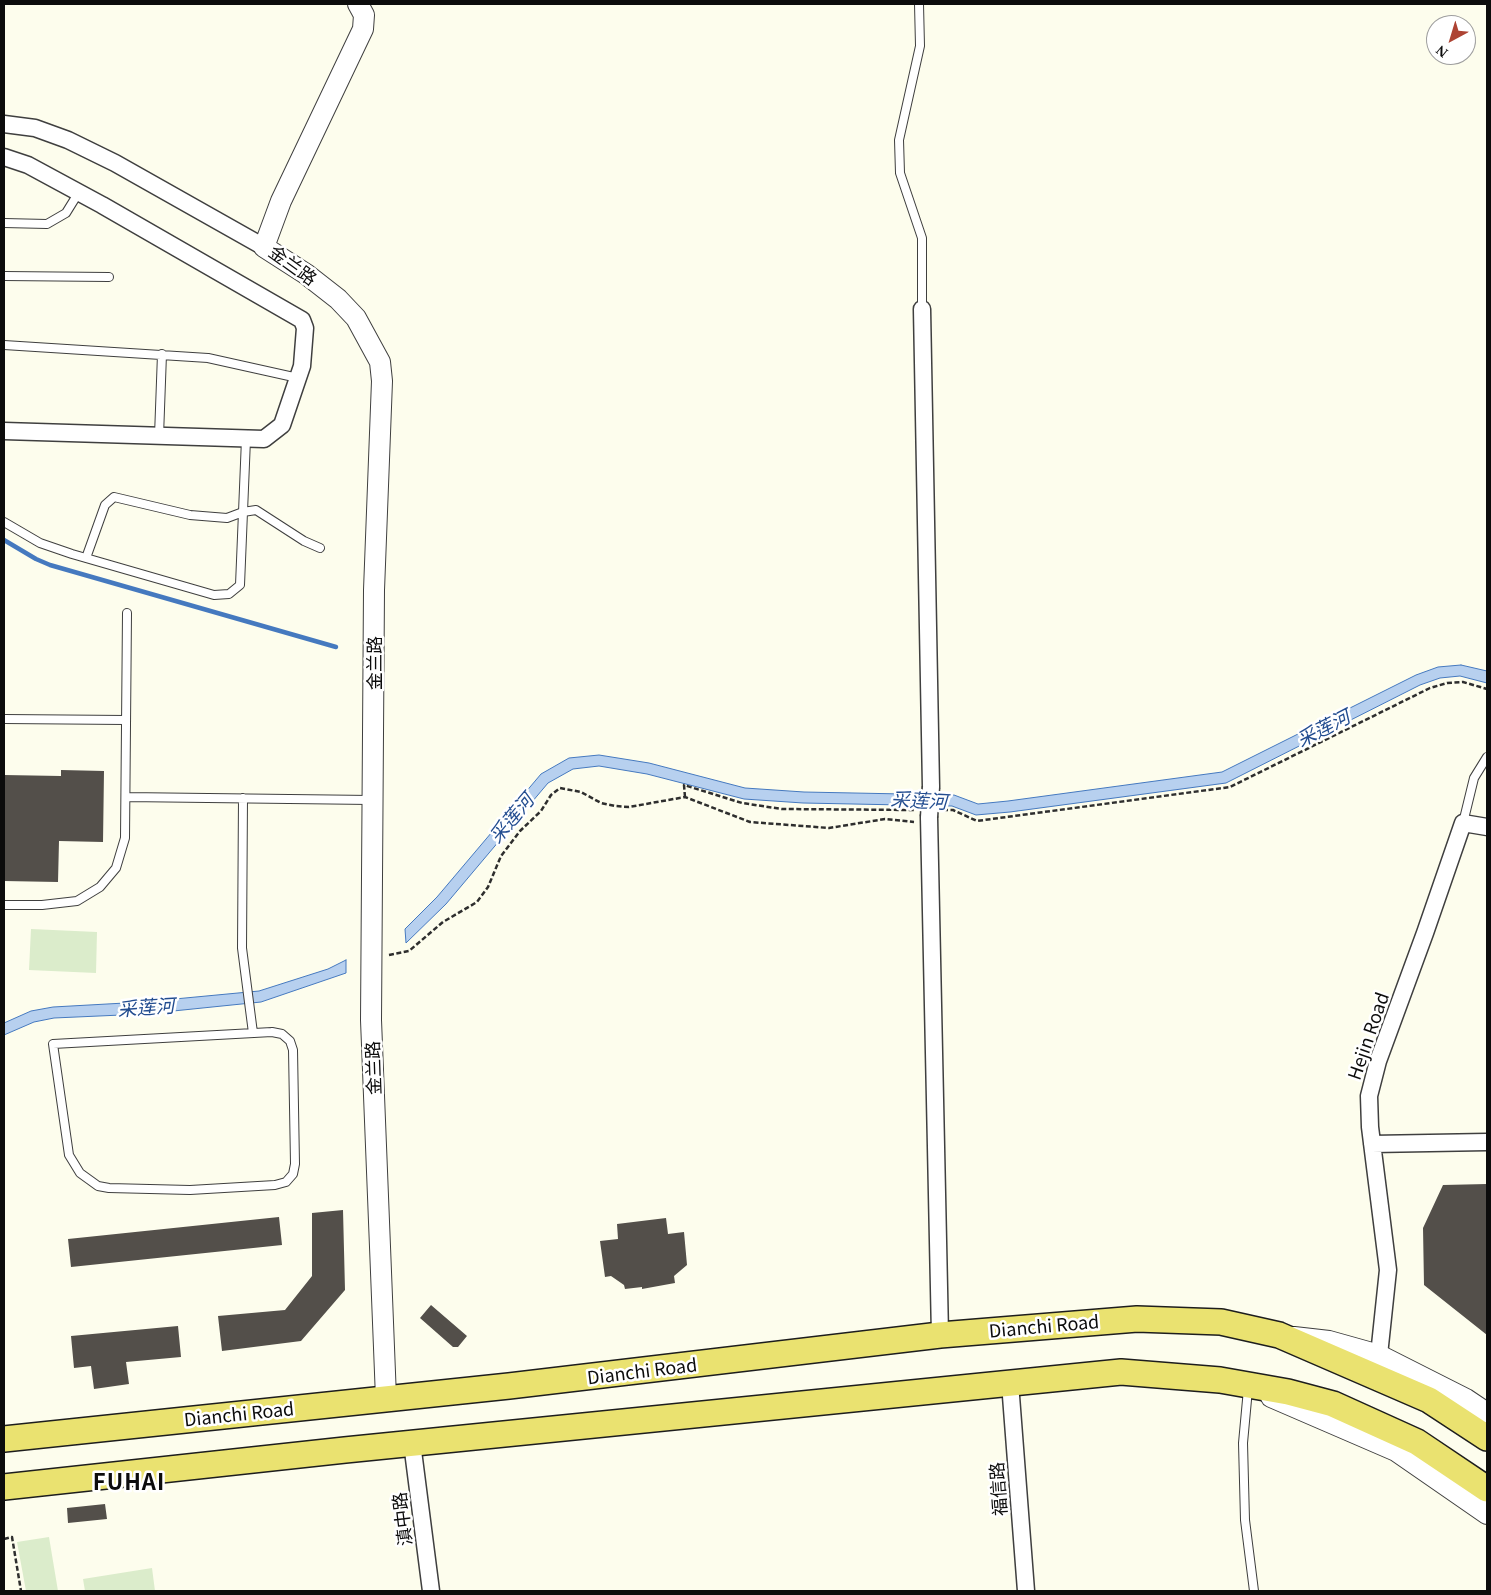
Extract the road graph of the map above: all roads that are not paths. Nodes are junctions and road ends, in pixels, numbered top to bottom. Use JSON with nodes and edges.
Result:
{"nodes":[{"id":1,"x":358,"y":4,"type":"edge"},
{"id":2,"x":919,"y":4,"type":"edge"},
{"id":3,"x":4,"y":124,"type":"edge"},
{"id":4,"x":4,"y":157,"type":"edge"},
{"id":5,"x":78,"y":192,"type":"junction"},
{"id":6,"x":4,"y":223,"type":"edge"},
{"id":7,"x":264,"y":247,"type":"junction"},
{"id":8,"x":4,"y":276,"type":"edge"},
{"id":9,"x":109,"y":277,"type":"dead end"},
{"id":10,"x":922,"y":309,"type":"joint"},
{"id":11,"x":4,"y":345,"type":"edge"},
{"id":12,"x":162,"y":354,"type":"junction"},
{"id":13,"x":298,"y":378,"type":"junction"},
{"id":14,"x":4,"y":431,"type":"edge"},
{"id":15,"x":158,"y":436,"type":"junction"},
{"id":16,"x":246,"y":439,"type":"junction"},
{"id":17,"x":243,"y":512,"type":"junction"},
{"id":18,"x":4,"y":522,"type":"edge"},
{"id":19,"x":320,"y":548,"type":"dead end"},
{"id":20,"x":86,"y":558,"type":"junction"},
{"id":21,"x":127,"y":613,"type":"dead end"},
{"id":22,"x":4,"y":719,"type":"edge"},
{"id":23,"x":126,"y":720,"type":"junction"},
{"id":24,"x":1487,"y":757,"type":"edge"},
{"id":25,"x":126,"y":797,"type":"junction"},
{"id":26,"x":243,"y":798,"type":"junction"},
{"id":27,"x":373,"y":800,"type":"junction"},
{"id":28,"x":1462,"y":822,"type":"junction"},
{"id":29,"x":1487,"y":827,"type":"edge"},
{"id":30,"x":4,"y":904,"type":"edge"},
{"id":31,"x":253,"y":1033,"type":"junction"},
{"id":32,"x":1487,"y":1142,"type":"edge"},
{"id":33,"x":1372,"y":1144,"type":"junction"},
{"id":34,"x":940,"y":1335,"type":"junction"},
{"id":35,"x":1279,"y":1335,"type":"junction"},
{"id":36,"x":1379,"y":1355,"type":"junction"},
{"id":37,"x":1220,"y":1380,"type":"junction"},
{"id":38,"x":1010,"y":1383,"type":"junction"},
{"id":39,"x":1248,"y":1389,"type":"junction"},
{"id":40,"x":386,"y":1398,"type":"junction"},
{"id":41,"x":1487,"y":1413,"type":"edge"},
{"id":42,"x":1487,"y":1438,"type":"edge"},
{"id":43,"x":4,"y":1439,"type":"edge"},
{"id":44,"x":412,"y":1443,"type":"junction"},
{"id":45,"x":4,"y":1487,"type":"edge"},
{"id":46,"x":1487,"y":1489,"type":"edge"},
{"id":47,"x":1487,"y":1514,"type":"edge"},
{"id":48,"x":431,"y":1591,"type":"edge"},
{"id":49,"x":1026,"y":1591,"type":"edge"},
{"id":50,"x":1254,"y":1591,"type":"edge"}],
"edges":[{"from":1,"to":7,"type":"street","name":"金兰路"},
{"from":2,"to":10,"type":"lane"},
{"from":3,"to":7,"type":"street"},
{"from":4,"to":5,"type":"street"},
{"from":5,"to":6,"type":"lane"},
{"from":5,"to":13,"type":"street"},
{"from":7,"to":27,"type":"street","name":"金兰路"},
{"from":8,"to":9,"type":"lane"},
{"from":10,"to":34,"type":"street","bridge":true},
{"from":11,"to":12,"type":"lane"},
{"from":12,"to":13,"type":"lane"},
{"from":12,"to":15,"type":"lane"},
{"from":13,"to":16,"type":"street"},
{"from":14,"to":15,"type":"street"},
{"from":15,"to":16,"type":"street"},
{"from":16,"to":17,"type":"lane"},
{"from":17,"to":19,"type":"lane"},
{"from":17,"to":20,"type":"lane"},
{"from":17,"to":20,"type":"lane"},
{"from":18,"to":20,"type":"lane"},
{"from":21,"to":23,"type":"lane"},
{"from":22,"to":23,"type":"lane"},
{"from":23,"to":25,"type":"lane"},
{"from":24,"to":28,"type":"lane"},
{"from":25,"to":26,"type":"lane"},
{"from":25,"to":30,"type":"lane"},
{"from":26,"to":27,"type":"lane"},
{"from":26,"to":31,"type":"lane"},
{"from":27,"to":40,"type":"street","name":"金兰路"},
{"from":28,"to":29,"type":"street"},
{"from":28,"to":33,"type":"street","name":"Hejin Road"},
{"from":31,"to":31,"type":"lane"},
{"from":32,"to":33,"type":"street"},
{"from":33,"to":36,"type":"street","name":"Hejin Road"},
{"from":34,"to":35,"type":"main road","name":"Dianchi Road"},
{"from":34,"to":40,"type":"main road","name":"Dianchi Road"},
{"from":35,"to":36,"type":"street","name":"Dianchi Road"},
{"from":35,"to":42,"type":"main road","name":"Dianchi Road"},
{"from":36,"to":41,"type":"street","name":"Dianchi Road"},
{"from":37,"to":38,"type":"main road"},
{"from":37,"to":39,"type":"street"},
{"from":37,"to":46,"type":"main road"},
{"from":38,"to":44,"type":"main road"},
{"from":38,"to":49,"type":"street","name":"福信路"},
{"from":39,"to":47,"type":"street"},
{"from":39,"to":50,"type":"lane"},
{"from":40,"to":43,"type":"main road","name":"Dianchi Road"},
{"from":44,"to":45,"type":"main road"},
{"from":44,"to":48,"type":"street","name":"滇中路"}]}
